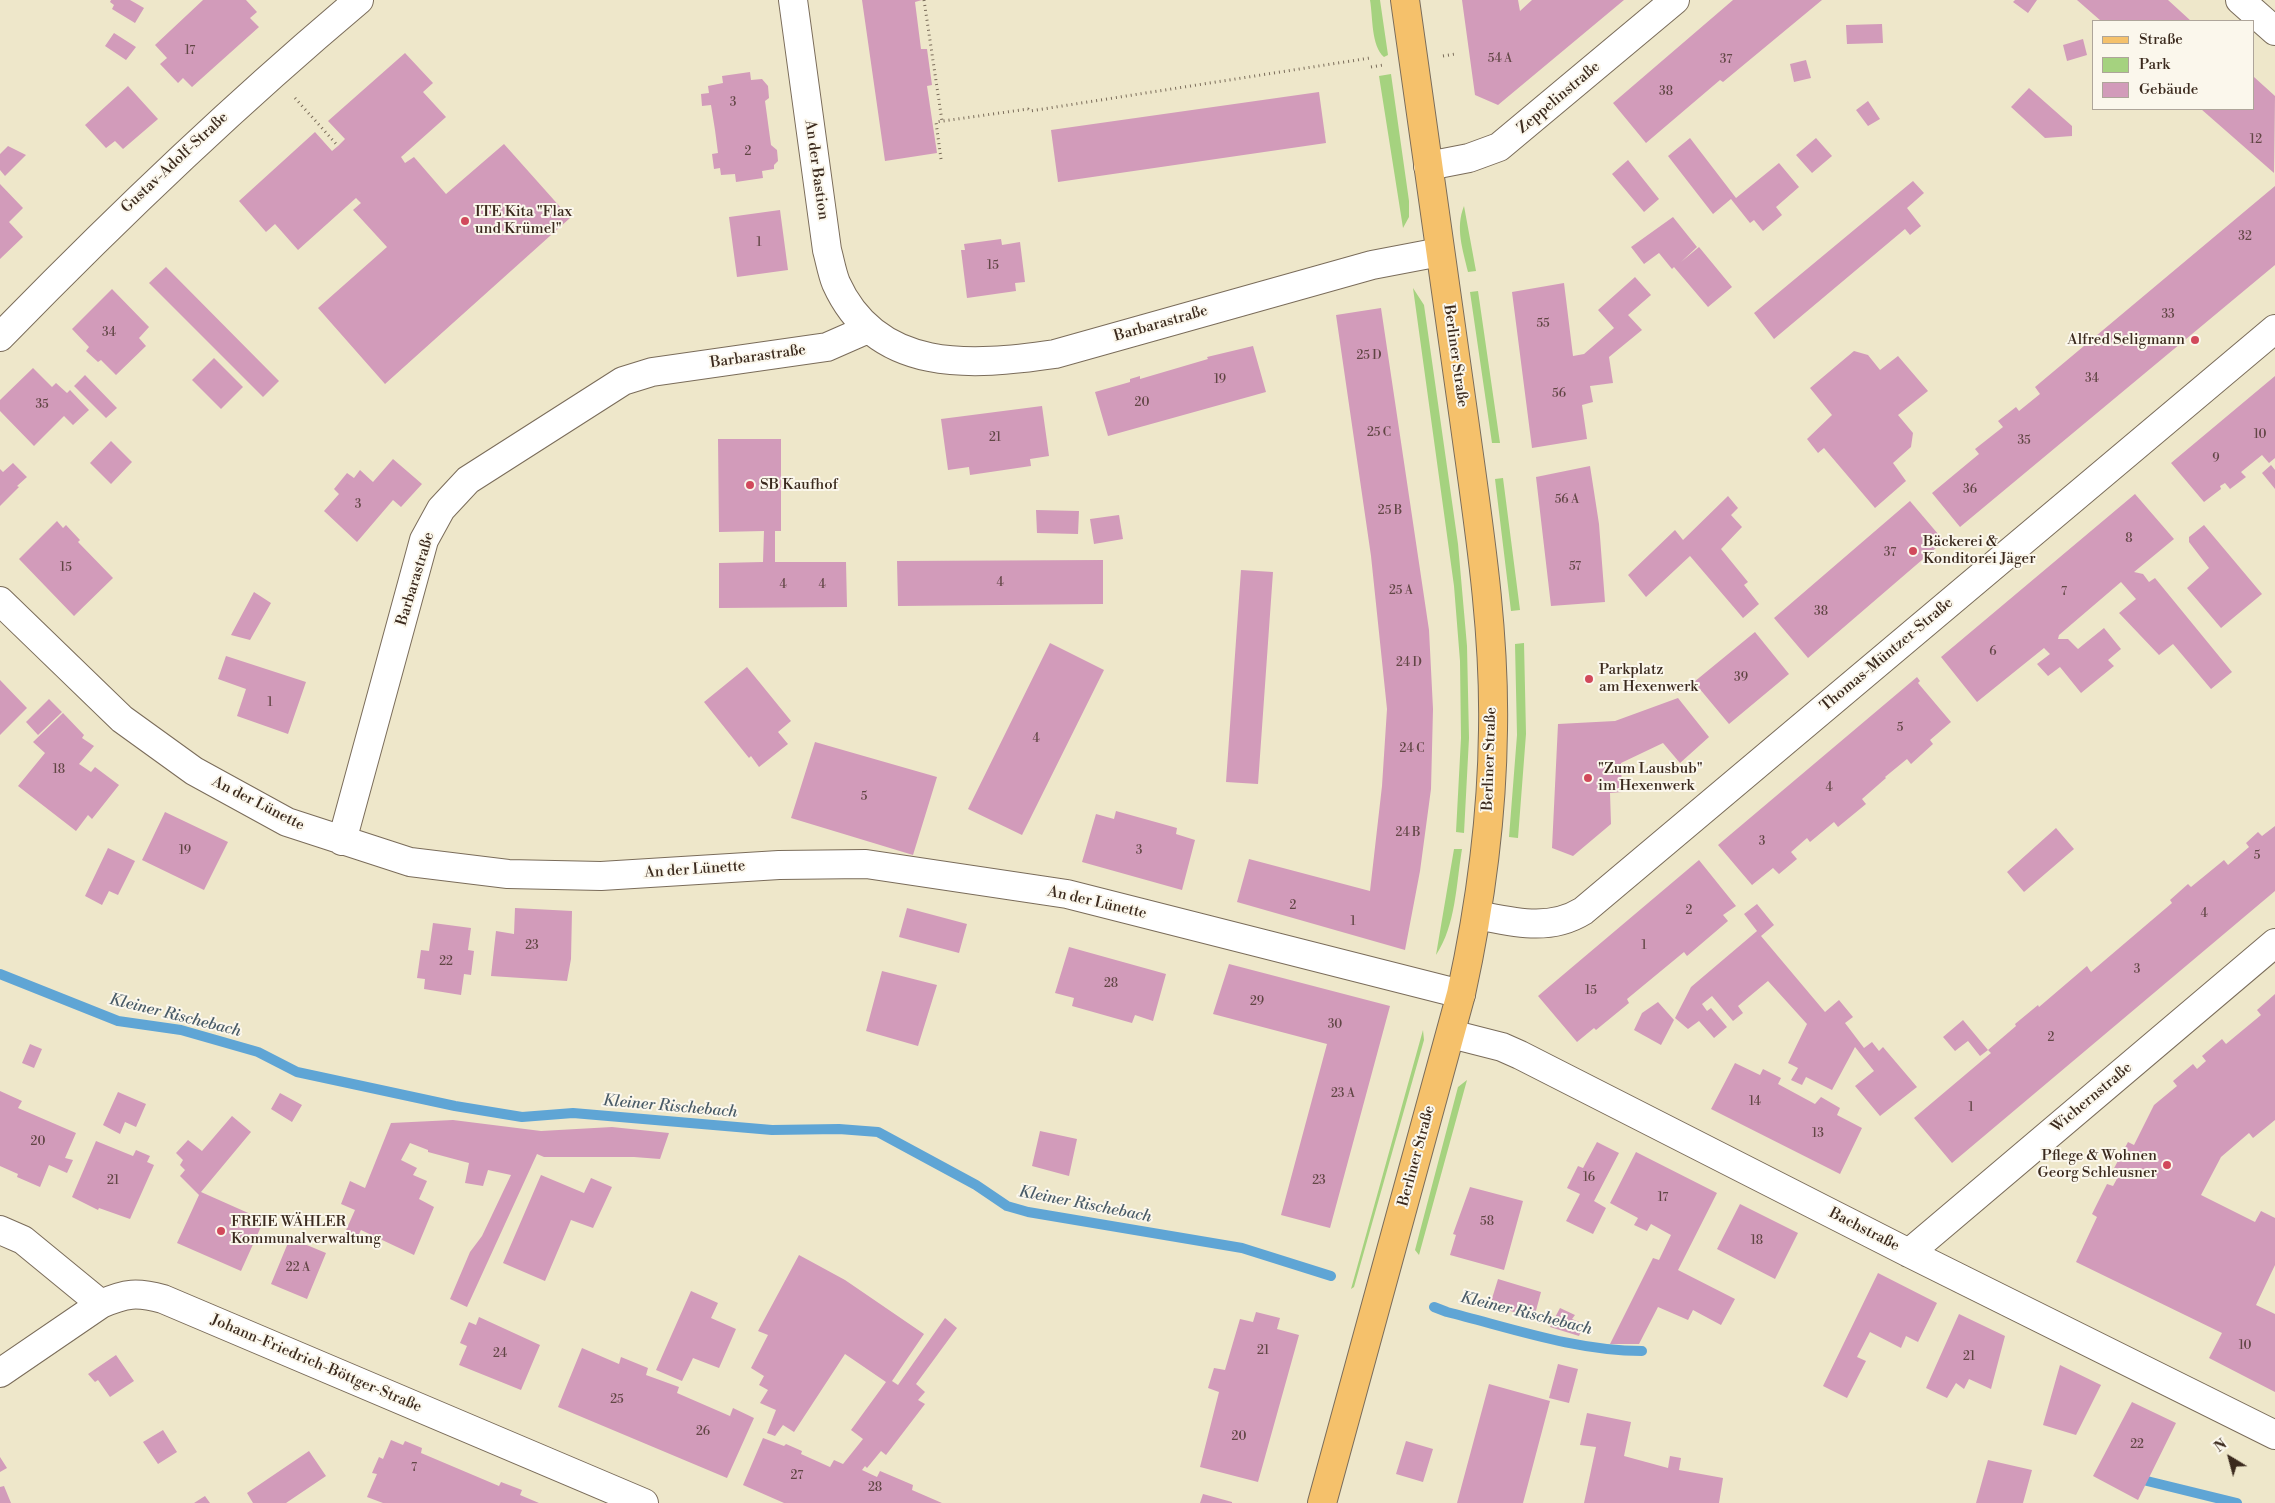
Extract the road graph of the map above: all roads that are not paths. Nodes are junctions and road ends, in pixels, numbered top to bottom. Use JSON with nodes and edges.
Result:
{"nodes":[{"id":1,"x":359,"y":0,"type":"edge"},
{"id":2,"x":794,"y":0,"type":"edge"},
{"id":3,"x":1405,"y":0,"type":"edge"},
{"id":4,"x":1675,"y":0,"type":"edge"},
{"id":5,"x":2240,"y":0,"type":"edge"},
{"id":6,"x":2275,"y":31,"type":"edge"},
{"id":7,"x":1428,"y":166,"type":"junction"},
{"id":8,"x":1440,"y":252,"type":"junction"},
{"id":9,"x":868,"y":329,"type":"junction"},
{"id":10,"x":2275,"y":329,"type":"edge"},
{"id":11,"x":0,"y":337,"type":"edge"},
{"id":12,"x":0,"y":601,"type":"edge"},
{"id":13,"x":342,"y":841,"type":"junction"},
{"id":14,"x":1477,"y":915,"type":"junction"},
{"id":15,"x":2275,"y":943,"type":"edge"},
{"id":16,"x":1461,"y":994,"type":"junction"},
{"id":17,"x":1451,"y":1034,"type":"junction"},
{"id":18,"x":0,"y":1230,"type":"edge"},
{"id":19,"x":1909,"y":1253,"type":"junction"},
{"id":20,"x":101,"y":1304,"type":"junction"},
{"id":21,"x":0,"y":1373,"type":"edge"},
{"id":22,"x":2275,"y":1435,"type":"edge"},
{"id":23,"x":644,"y":1503,"type":"edge"},
{"id":24,"x":1322,"y":1503,"type":"edge"}],
"edges":[{"from":1,"to":11,"type":"street","name":"Gustav-Adolf-Straße"},
{"from":2,"to":9,"type":"street","name":"An der Bastion"},
{"from":3,"to":7,"type":"main road","name":"Berliner Straße"},
{"from":4,"to":7,"type":"street","name":"Zeppelinstraße"},
{"from":5,"to":6,"type":"street"},
{"from":7,"to":8,"type":"main road","name":"Berliner Straße"},
{"from":8,"to":9,"type":"street","name":"Barbarastraße"},
{"from":8,"to":14,"type":"main road","name":"Berliner Straße"},
{"from":9,"to":13,"type":"street","name":"Barbarastraße"},
{"from":10,"to":14,"type":"street","name":"Thomas-Müntzer-Straße"},
{"from":12,"to":13,"type":"street","name":"An der Lünette"},
{"from":13,"to":16,"type":"street","name":"An der Lünette"},
{"from":14,"to":16,"type":"main road","name":"Berliner Straße"},
{"from":15,"to":19,"type":"street","name":"Wichernstraße"},
{"from":16,"to":17,"type":"main road","name":"Berliner Straße"},
{"from":17,"to":19,"type":"street","name":"Bachstraße"},
{"from":17,"to":24,"type":"main road","name":"Berliner Straße"},
{"from":18,"to":20,"type":"street"},
{"from":19,"to":22,"type":"street","name":"Bachstraße"},
{"from":20,"to":21,"type":"street","name":"Johann-Friedrich-Böttger-Straße"},
{"from":20,"to":23,"type":"street","name":"Johann-Friedrich-Böttger-Straße"}]}
